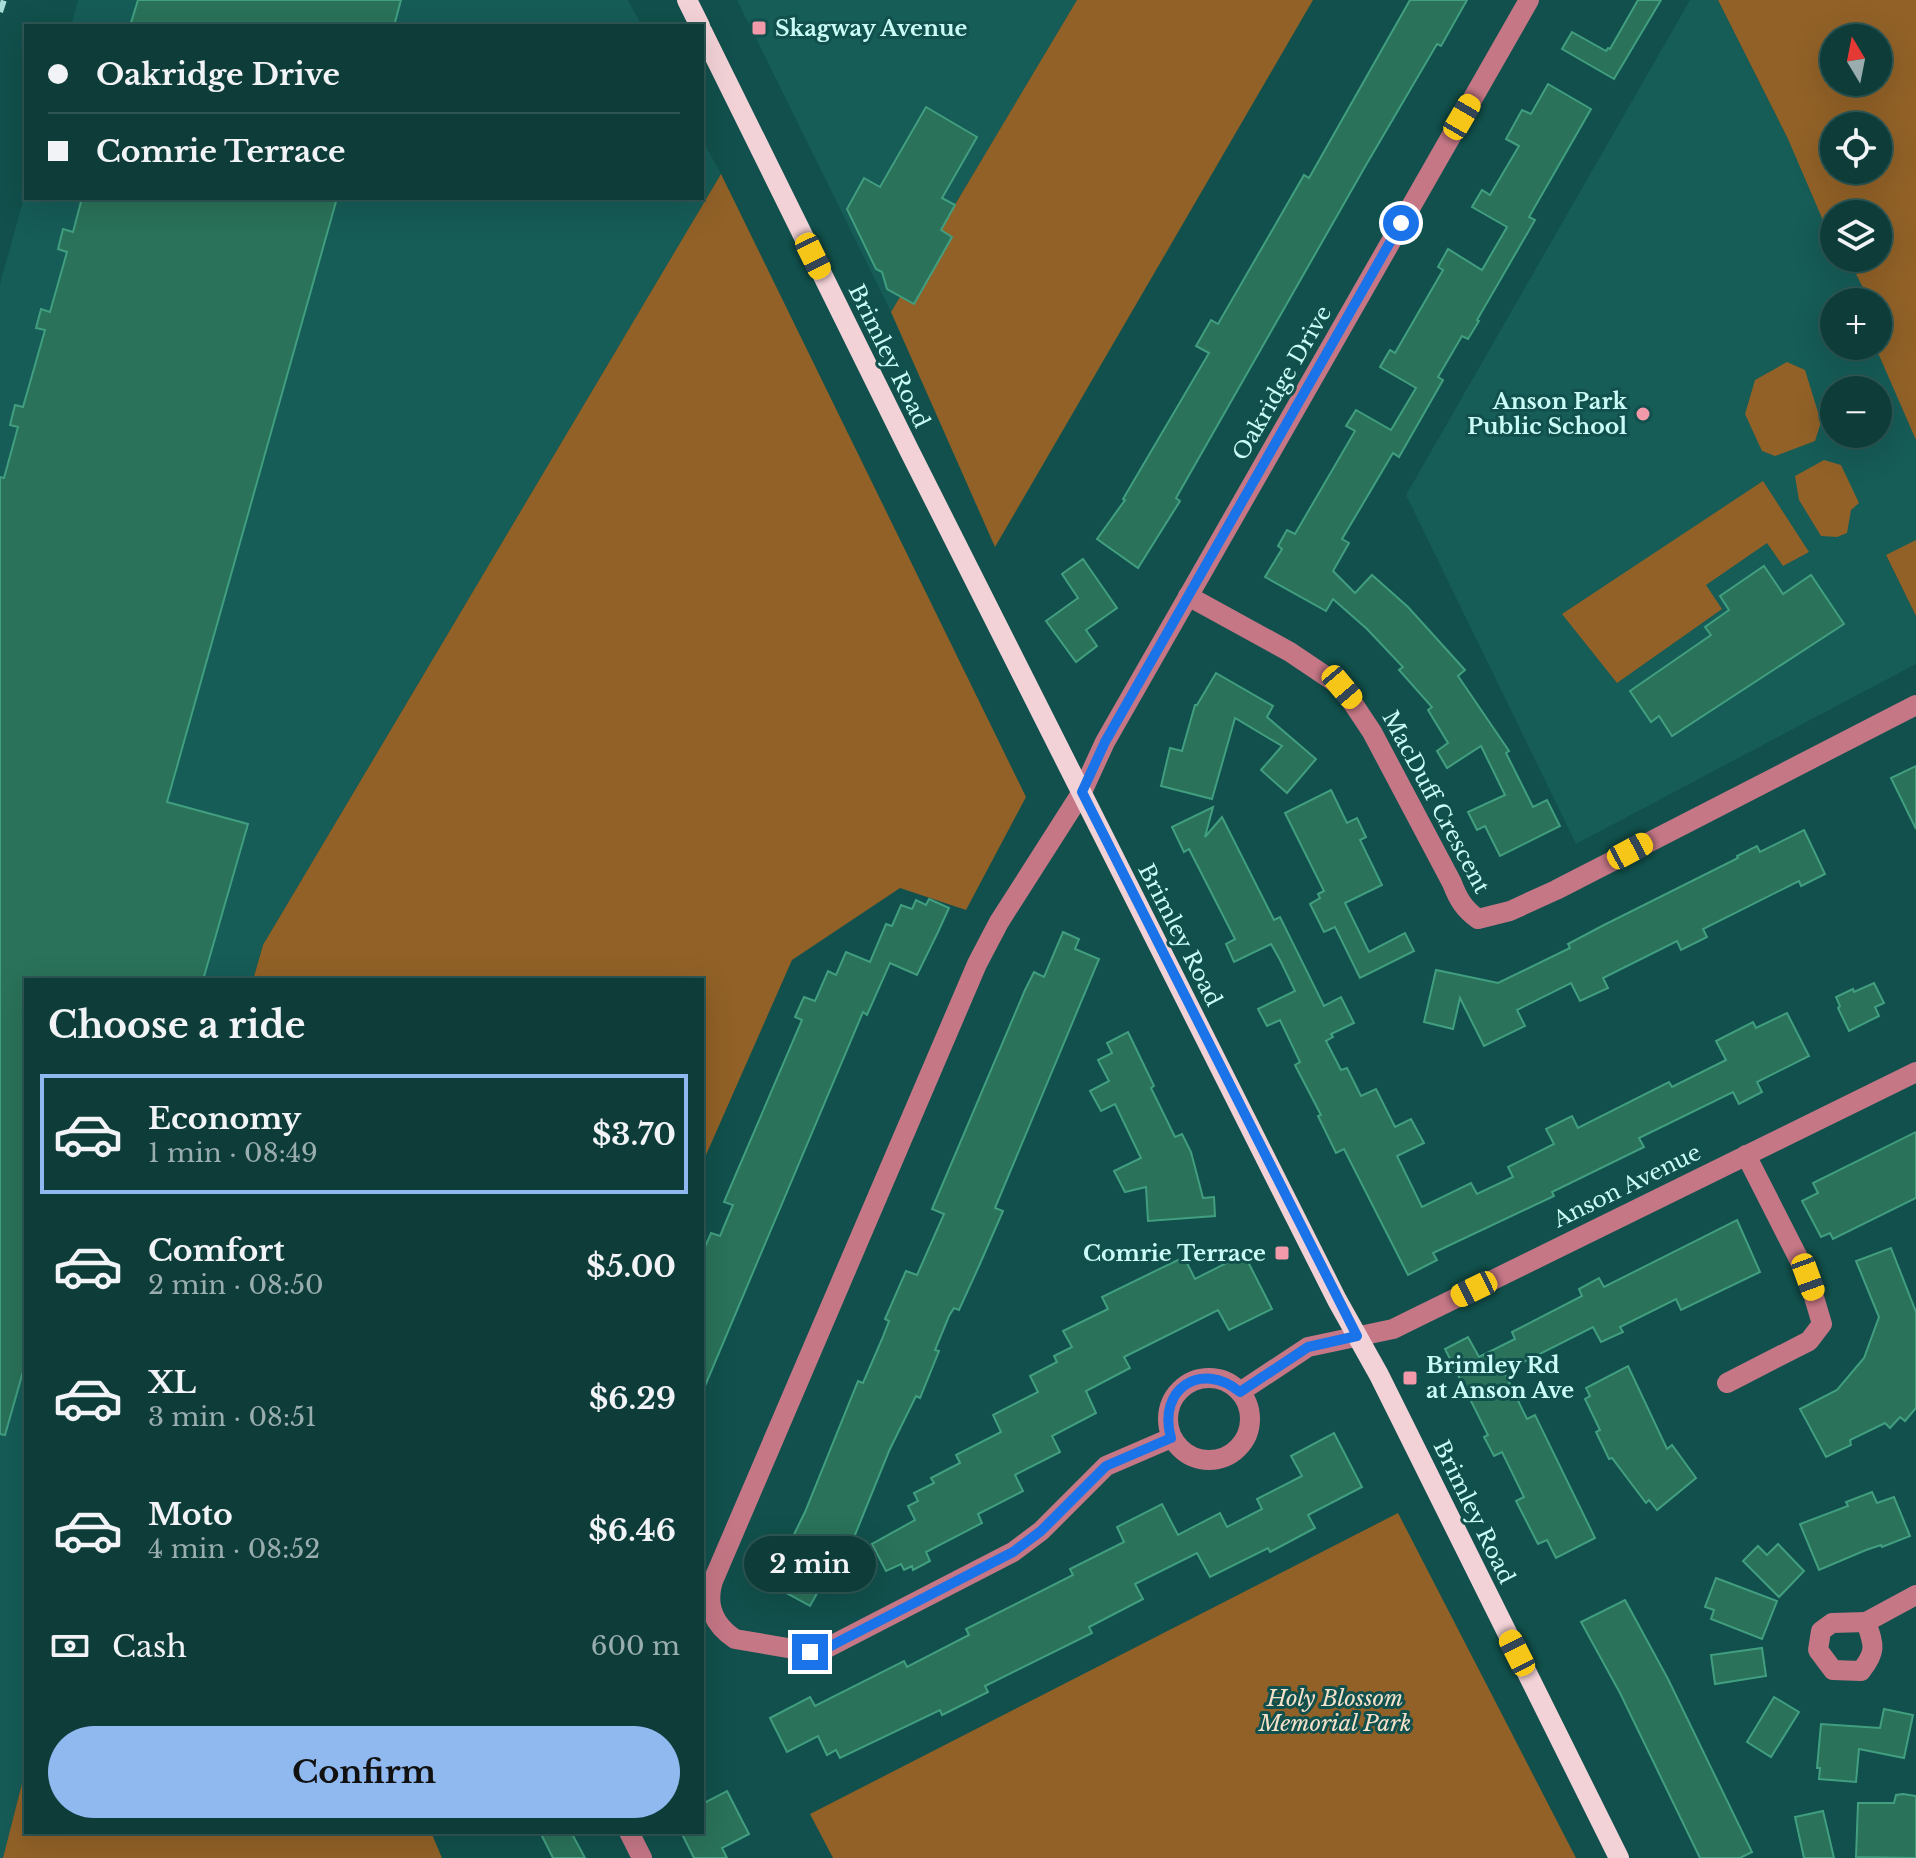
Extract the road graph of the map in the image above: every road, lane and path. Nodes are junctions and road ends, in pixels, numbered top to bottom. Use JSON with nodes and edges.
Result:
{"nodes":[{"id":1,"x":687,"y":0,"type":"edge"},
{"id":2,"x":1529,"y":0,"type":"edge"},
{"id":3,"x":699,"y":24,"type":"edge"},
{"id":4,"x":704,"y":34,"type":"edge"},
{"id":5,"x":1188,"y":596,"type":"junction"},
{"id":6,"x":1916,"y":705,"type":"edge"},
{"id":7,"x":1082,"y":792,"type":"junction"},
{"id":8,"x":1916,"y":1072,"type":"edge"},
{"id":9,"x":1746,"y":1155,"type":"junction"},
{"id":10,"x":1357,"y":1336,"type":"junction"},
{"id":11,"x":1727,"y":1383,"type":"dead end"},
{"id":12,"x":1240,"y":1392,"type":"junction"},
{"id":13,"x":1171,"y":1438,"type":"junction"},
{"id":14,"x":1916,"y":1595,"type":"edge"},
{"id":15,"x":1866,"y":1622,"type":"dead end"},
{"id":16,"x":630,"y":1834,"type":"edge"},
{"id":17,"x":642,"y":1858,"type":"edge"},
{"id":18,"x":1619,"y":1858,"type":"edge"}],
"edges":[{"from":1,"to":3,"type":"main road","name":"Brimley Road"},
{"from":2,"to":5,"type":"street","name":"Oakridge Drive"},
{"from":4,"to":7,"type":"main road","name":"Brimley Road"},
{"from":5,"to":6,"type":"street","name":"MacDuff Crescent"},
{"from":5,"to":7,"type":"street","name":"Oakridge Drive"},
{"from":7,"to":10,"type":"main road","name":"Brimley Road"},
{"from":7,"to":13,"type":"street"},
{"from":8,"to":9,"type":"street","name":"Anson Avenue"},
{"from":9,"to":10,"type":"street","name":"Anson Avenue"},
{"from":9,"to":11,"type":"street"},
{"from":10,"to":12,"type":"street"},
{"from":10,"to":18,"type":"main road","name":"Brimley Road"},
{"from":12,"to":13,"type":"street"},
{"from":12,"to":13,"type":"street"},
{"from":14,"to":15,"type":"street"},
{"from":16,"to":17,"type":"street"}]}
